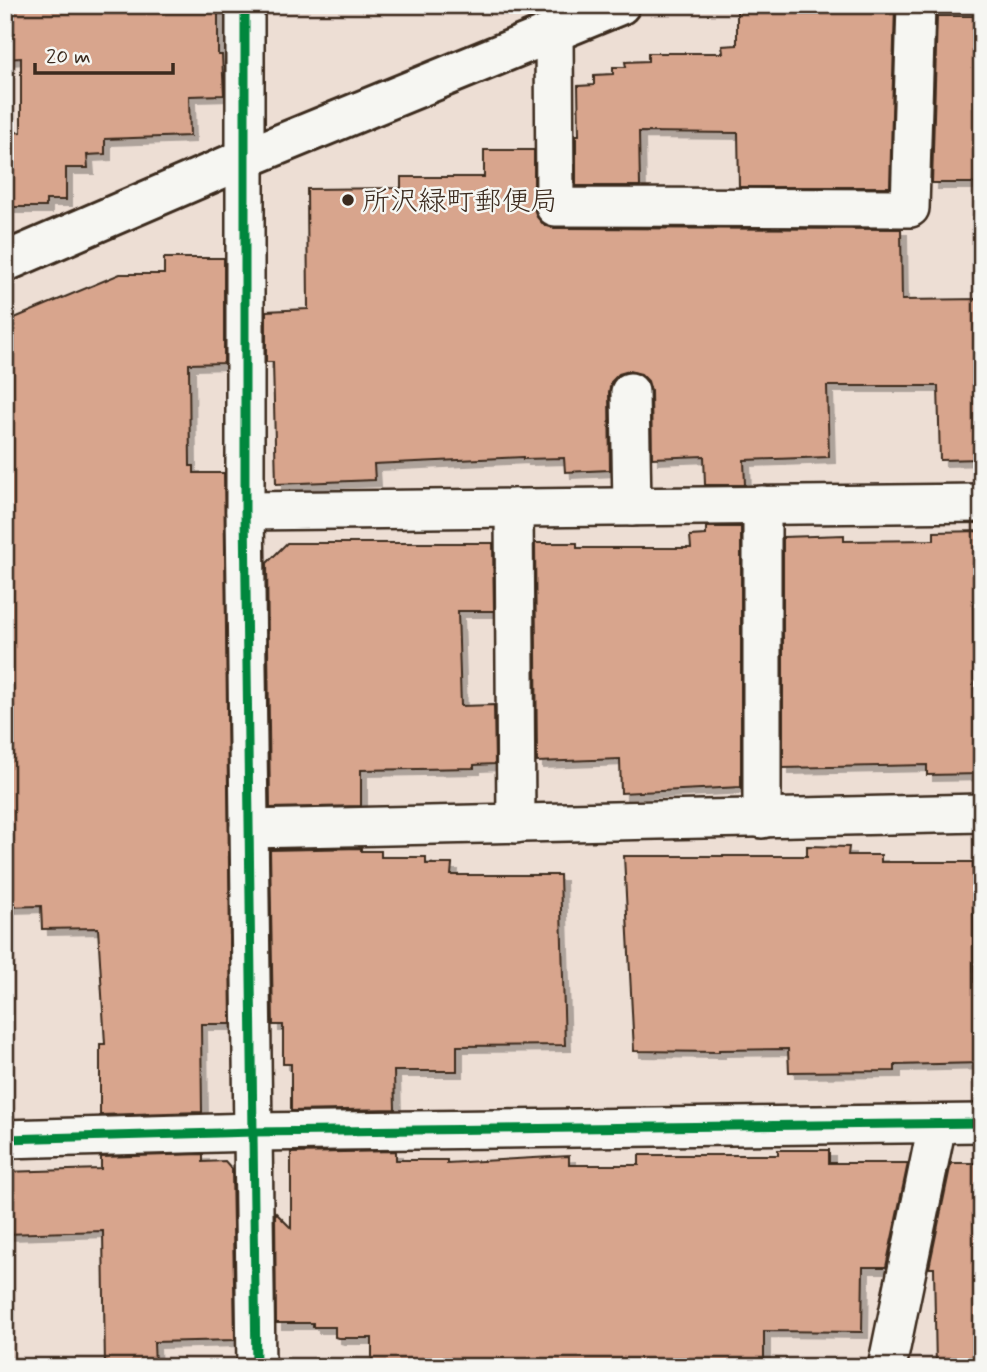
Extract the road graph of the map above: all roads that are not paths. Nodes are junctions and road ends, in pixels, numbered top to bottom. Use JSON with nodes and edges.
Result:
{"nodes":[{"id":1,"x":245,"y":5,"type":"edge"},
{"id":2,"x":620,"y":5,"type":"edge"},
{"id":3,"x":916,"y":5,"type":"edge"},
{"id":4,"x":554,"y":32,"type":"junction"},
{"id":5,"x":246,"y":158,"type":"junction"},
{"id":6,"x":5,"y":261,"type":"edge"},
{"id":7,"x":630,"y":393,"type":"dead end"},
{"id":8,"x":982,"y":503,"type":"edge"},
{"id":9,"x":762,"y":505,"type":"junction"},
{"id":10,"x":632,"y":507,"type":"junction"},
{"id":11,"x":514,"y":508,"type":"junction"},
{"id":12,"x":245,"y":511,"type":"junction"},
{"id":13,"x":982,"y":813,"type":"edge"},
{"id":14,"x":762,"y":819,"type":"junction"},
{"id":15,"x":516,"y":824,"type":"junction"},
{"id":16,"x":249,"y":829,"type":"junction"},
{"id":17,"x":982,"y":1123,"type":"edge"},
{"id":18,"x":937,"y":1125,"type":"junction"},
{"id":19,"x":254,"y":1132,"type":"junction"},
{"id":20,"x":5,"y":1139,"type":"edge"},
{"id":21,"x":256,"y":1367,"type":"edge"},
{"id":22,"x":887,"y":1367,"type":"edge"}],
"edges":[{"from":1,"to":5,"type":"street"},
{"from":2,"to":4,"type":"street"},
{"from":3,"to":4,"type":"street"},
{"from":4,"to":5,"type":"street"},
{"from":5,"to":6,"type":"street"},
{"from":5,"to":12,"type":"street"},
{"from":7,"to":10,"type":"street"},
{"from":8,"to":9,"type":"street"},
{"from":9,"to":10,"type":"street"},
{"from":9,"to":14,"type":"street"},
{"from":10,"to":11,"type":"street"},
{"from":11,"to":12,"type":"street"},
{"from":11,"to":15,"type":"street"},
{"from":12,"to":16,"type":"street"},
{"from":13,"to":14,"type":"street"},
{"from":14,"to":15,"type":"street"},
{"from":15,"to":16,"type":"street"},
{"from":16,"to":19,"type":"street"},
{"from":17,"to":18,"type":"street"},
{"from":18,"to":19,"type":"street"},
{"from":18,"to":22,"type":"street"},
{"from":19,"to":20,"type":"street"},
{"from":19,"to":21,"type":"street"}]}
